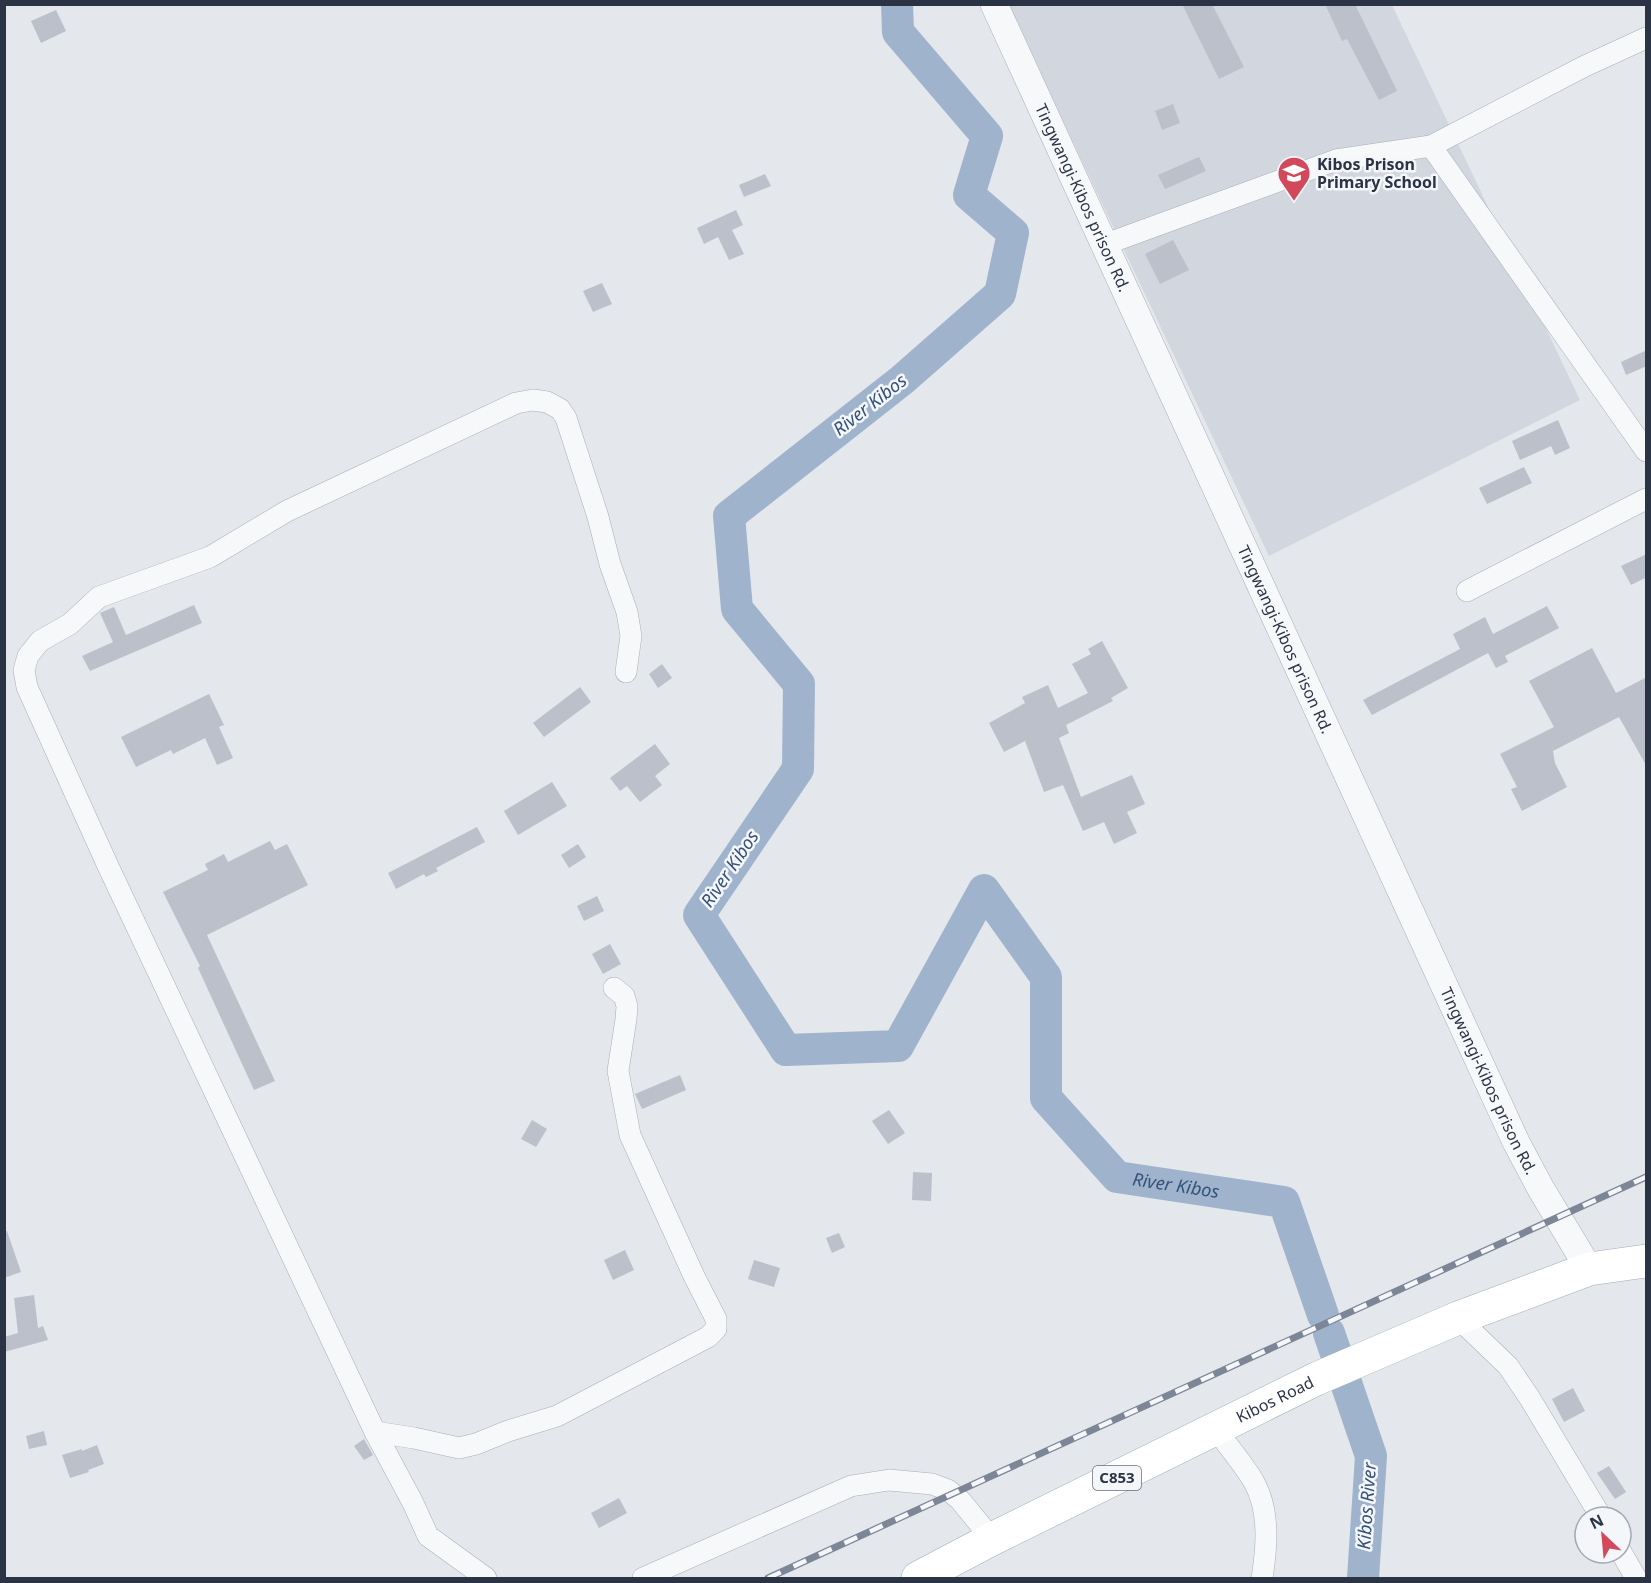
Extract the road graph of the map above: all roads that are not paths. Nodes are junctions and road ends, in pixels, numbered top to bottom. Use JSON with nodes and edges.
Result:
{"nodes":[{"id":1,"x":994,"y":4,"type":"edge"},
{"id":2,"x":1647,"y":38,"type":"edge"},
{"id":3,"x":1431,"y":146,"type":"junction"},
{"id":4,"x":1106,"y":244,"type":"junction"},
{"id":5,"x":1647,"y":451,"type":"edge"},
{"id":6,"x":1647,"y":499,"type":"edge"},
{"id":7,"x":1467,"y":591,"type":"dead end"},
{"id":8,"x":626,"y":672,"type":"dead end"},
{"id":9,"x":614,"y":988,"type":"dead end"},
{"id":10,"x":1647,"y":1262,"type":"edge"},
{"id":11,"x":1589,"y":1269,"type":"junction"},
{"id":12,"x":1458,"y":1318,"type":"junction"},
{"id":13,"x":1216,"y":1430,"type":"junction"},
{"id":14,"x":375,"y":1432,"type":"junction"},
{"id":15,"x":1594,"y":1505,"type":"edge"},
{"id":16,"x":992,"y":1539,"type":"junction"},
{"id":17,"x":1628,"y":1565,"type":"edge"},
{"id":18,"x":486,"y":1578,"type":"edge"},
{"id":19,"x":643,"y":1578,"type":"edge"},
{"id":20,"x":918,"y":1578,"type":"edge"},
{"id":21,"x":1262,"y":1578,"type":"edge"},
{"id":22,"x":1636,"y":1578,"type":"edge"}],
"edges":[{"from":1,"to":4,"type":"street","name":"Tingwangi-Kibos prison Rd."},
{"from":2,"to":3,"type":"street"},
{"from":3,"to":4,"type":"street"},
{"from":3,"to":5,"type":"street"},
{"from":4,"to":11,"type":"street","name":"Tingwangi-Kibos prison Rd."},
{"from":6,"to":7,"type":"street"},
{"from":8,"to":14,"type":"street"},
{"from":9,"to":14,"type":"street"},
{"from":10,"to":11,"type":"main road","name":"Kibos Road","number":"C853"},
{"from":11,"to":12,"type":"main road","name":"Kibos Road","number":"C853"},
{"from":12,"to":13,"type":"main road","name":"Kibos Road","number":"C853"},
{"from":12,"to":15,"type":"street"},
{"from":13,"to":16,"type":"main road","name":"Kibos Road","number":"C853"},
{"from":13,"to":21,"type":"street"},
{"from":14,"to":18,"type":"street"},
{"from":16,"to":19,"type":"street"},
{"from":16,"to":20,"type":"main road","name":"Kibos Road","number":"C853"},
{"from":17,"to":22,"type":"street"}]}
